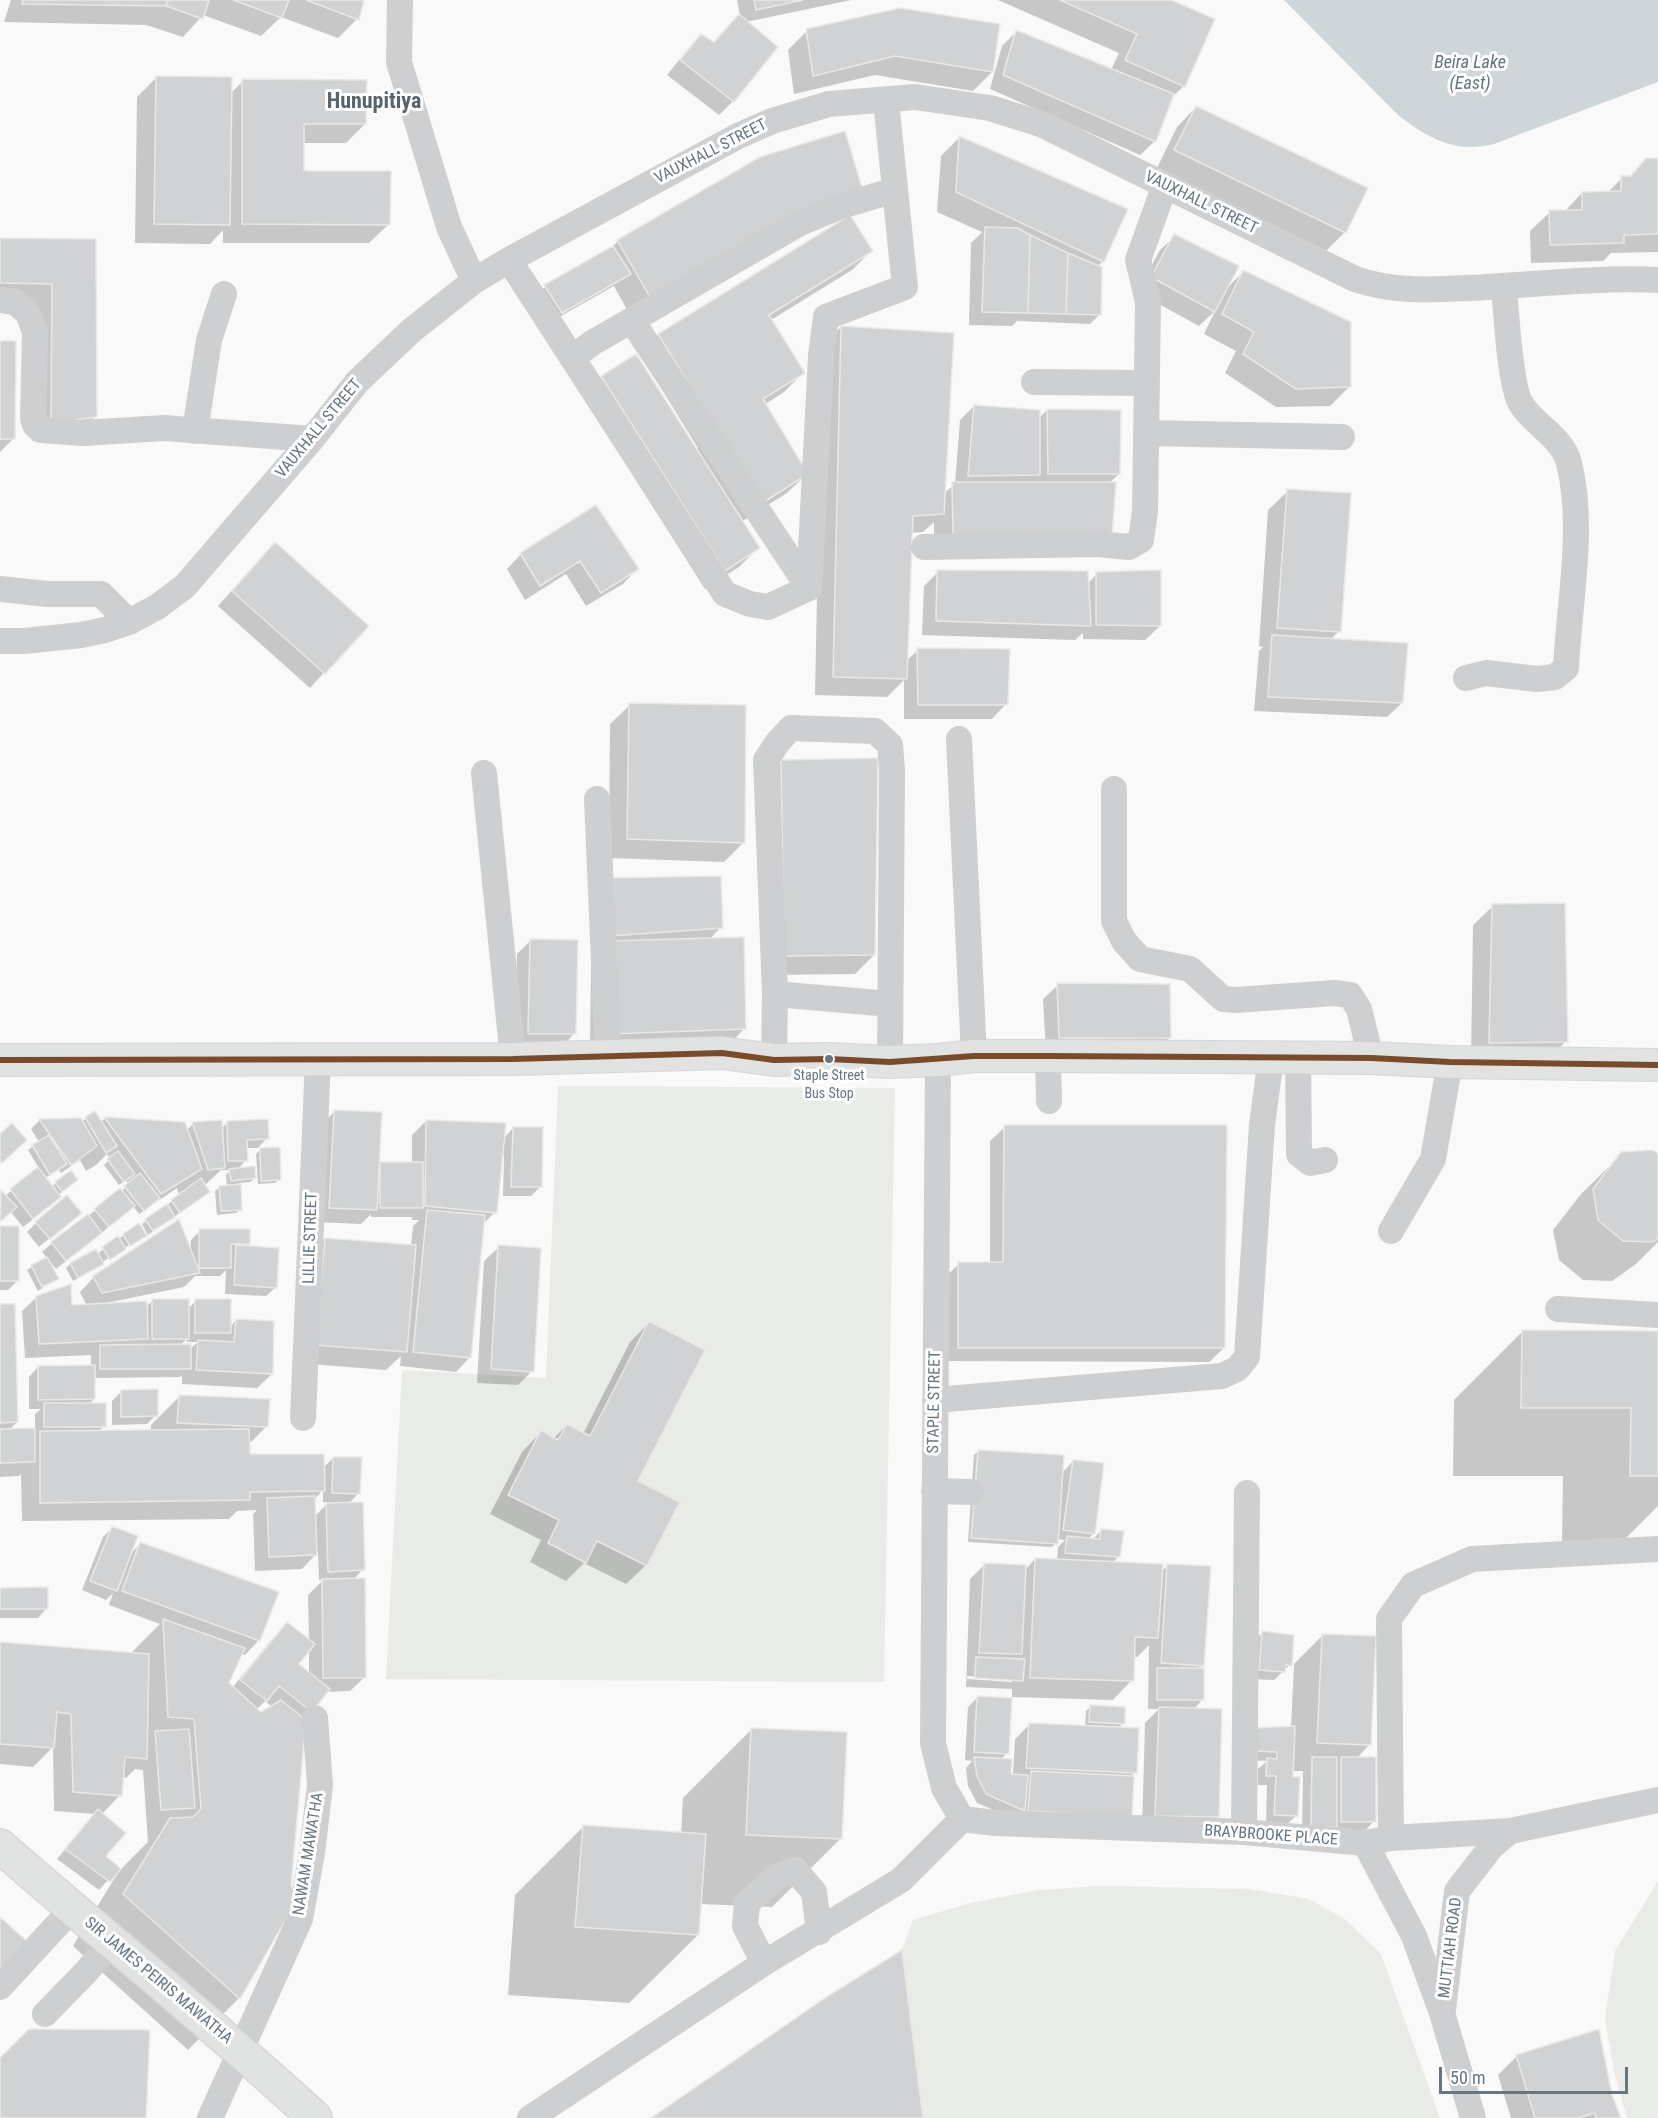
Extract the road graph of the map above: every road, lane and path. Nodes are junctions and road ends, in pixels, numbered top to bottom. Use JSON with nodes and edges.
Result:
{"nodes":[{"id":1,"x":400,"y":0,"type":"edge"},
{"id":2,"x":886,"y":101,"type":"junction"},
{"id":3,"x":1165,"y":185,"type":"junction"},
{"id":4,"x":895,"y":190,"type":"junction"},
{"id":5,"x":509,"y":260,"type":"junction"},
{"id":6,"x":1658,"y":280,"type":"edge"},
{"id":7,"x":474,"y":281,"type":"junction"},
{"id":8,"x":1504,"y":286,"type":"junction"},
{"id":9,"x":224,"y":294,"type":"dead end"},
{"id":10,"x":0,"y":300,"type":"edge"},
{"id":11,"x":632,"y":321,"type":"junction"},
{"id":12,"x":574,"y":357,"type":"junction"},
{"id":13,"x":1034,"y":382,"type":"dead end"},
{"id":14,"x":1146,"y":383,"type":"junction"},
{"id":15,"x":195,"y":431,"type":"junction"},
{"id":16,"x":1146,"y":433,"type":"junction"},
{"id":17,"x":1342,"y":437,"type":"dead end"},
{"id":18,"x":312,"y":440,"type":"junction"},
{"id":19,"x":924,"y":547,"type":"dead end"},
{"id":20,"x":809,"y":588,"type":"junction"},
{"id":21,"x":0,"y":589,"type":"edge"},
{"id":22,"x":129,"y":622,"type":"junction"},
{"id":23,"x":0,"y":641,"type":"edge"},
{"id":24,"x":1466,"y":678,"type":"dead end"},
{"id":25,"x":959,"y":739,"type":"dead end"},
{"id":26,"x":484,"y":773,"type":"dead end"},
{"id":27,"x":1114,"y":789,"type":"dead end"},
{"id":28,"x":597,"y":799,"type":"dead end"},
{"id":29,"x":775,"y":994,"type":"junction"},
{"id":30,"x":890,"y":1004,"type":"junction"},
{"id":31,"x":974,"y":1056,"type":"junction"},
{"id":32,"x":1048,"y":1056,"type":"junction"},
{"id":33,"x":608,"y":1057,"type":"junction"},
{"id":34,"x":318,"y":1058,"type":"junction"},
{"id":35,"x":1285,"y":1058,"type":"junction"},
{"id":36,"x":1371,"y":1058,"type":"junction"},
{"id":37,"x":513,"y":1059,"type":"junction"},
{"id":38,"x":0,"y":1060,"type":"edge"},
{"id":39,"x":774,"y":1060,"type":"junction"},
{"id":40,"x":938,"y":1060,"type":"junction"},
{"id":41,"x":891,"y":1062,"type":"junction"},
{"id":42,"x":1450,"y":1062,"type":"junction"},
{"id":43,"x":1658,"y":1065,"type":"edge"},
{"id":44,"x":1049,"y":1101,"type":"dead end"},
{"id":45,"x":1325,"y":1160,"type":"dead end"},
{"id":46,"x":1391,"y":1231,"type":"dead end"},
{"id":47,"x":1558,"y":1309,"type":"dead end"},
{"id":48,"x":1658,"y":1315,"type":"edge"},
{"id":49,"x":935,"y":1400,"type":"junction"},
{"id":50,"x":303,"y":1418,"type":"dead end"},
{"id":51,"x":934,"y":1491,"type":"junction"},
{"id":52,"x":971,"y":1492,"type":"dead end"},
{"id":53,"x":1247,"y":1492,"type":"dead end"},
{"id":54,"x":1658,"y":1549,"type":"edge"},
{"id":55,"x":315,"y":1718,"type":"dead end"},
{"id":56,"x":1658,"y":1800,"type":"edge"},
{"id":57,"x":962,"y":1819,"type":"junction"},
{"id":58,"x":1510,"y":1831,"type":"junction"},
{"id":59,"x":1244,"y":1832,"type":"junction"},
{"id":60,"x":1390,"y":1838,"type":"junction"},
{"id":61,"x":1365,"y":1843,"type":"junction"},
{"id":62,"x":0,"y":1846,"type":"edge"},
{"id":63,"x":72,"y":1909,"type":"junction"},
{"id":64,"x":819,"y":1932,"type":"junction"},
{"id":65,"x":111,"y":1942,"type":"junction"},
{"id":66,"x":764,"y":1963,"type":"junction"},
{"id":67,"x":0,"y":1987,"type":"edge"},
{"id":68,"x":1442,"y":2013,"type":"junction"},
{"id":69,"x":45,"y":2014,"type":"dead end"},
{"id":70,"x":240,"y":2049,"type":"junction"},
{"id":71,"x":210,"y":2118,"type":"edge"},
{"id":72,"x":315,"y":2118,"type":"edge"},
{"id":73,"x":530,"y":2118,"type":"edge"},
{"id":74,"x":1473,"y":2118,"type":"edge"}],
"edges":[{"from":1,"to":7,"type":"street"},
{"from":2,"to":3,"type":"street","name":"VAUXHALL STREET"},
{"from":2,"to":4,"type":"street"},
{"from":2,"to":5,"type":"street","name":"VAUXHALL STREET"},
{"from":3,"to":8,"type":"street","name":"VAUXHALL STREET"},
{"from":3,"to":14,"type":"street"},
{"from":4,"to":11,"type":"street"},
{"from":4,"to":20,"type":"street"},
{"from":5,"to":7,"type":"street","name":"VAUXHALL STREET"},
{"from":5,"to":12,"type":"street"},
{"from":6,"to":8,"type":"street","name":"VAUXHALL STREET"},
{"from":7,"to":18,"type":"street","name":"VAUXHALL STREET"},
{"from":8,"to":24,"type":"street"},
{"from":9,"to":15,"type":"street"},
{"from":10,"to":15,"type":"street"},
{"from":11,"to":12,"type":"street"},
{"from":11,"to":20,"type":"street"},
{"from":12,"to":20,"type":"street"},
{"from":13,"to":14,"type":"street"},
{"from":14,"to":16,"type":"street"},
{"from":15,"to":18,"type":"street"},
{"from":16,"to":17,"type":"street"},
{"from":16,"to":19,"type":"street"},
{"from":18,"to":22,"type":"street","name":"VAUXHALL STREET"},
{"from":21,"to":22,"type":"street"},
{"from":22,"to":23,"type":"street","name":"VAUXHALL STREET"},
{"from":25,"to":31,"type":"street"},
{"from":26,"to":37,"type":"street"},
{"from":27,"to":36,"type":"street"},
{"from":28,"to":33,"type":"street"},
{"from":29,"to":30,"type":"street"},
{"from":29,"to":30,"type":"street"},
{"from":29,"to":39,"type":"street"},
{"from":30,"to":41,"type":"street"},
{"from":31,"to":32,"type":"main road"},
{"from":31,"to":40,"type":"main road"},
{"from":32,"to":35,"type":"main road"},
{"from":32,"to":44,"type":"street"},
{"from":33,"to":37,"type":"main road"},
{"from":33,"to":39,"type":"main road"},
{"from":34,"to":37,"type":"main road"},
{"from":34,"to":38,"type":"main road"},
{"from":34,"to":50,"type":"street","name":"LILLIE STREET"},
{"from":35,"to":36,"type":"main road"},
{"from":35,"to":45,"type":"street"},
{"from":35,"to":49,"type":"street"},
{"from":36,"to":42,"type":"main road"},
{"from":39,"to":41,"type":"main road"},
{"from":40,"to":41,"type":"main road"},
{"from":40,"to":49,"type":"street","name":"STAPLE STREET"},
{"from":42,"to":43,"type":"main road"},
{"from":42,"to":46,"type":"street"},
{"from":47,"to":48,"type":"street"},
{"from":49,"to":51,"type":"street","name":"STAPLE STREET"},
{"from":51,"to":52,"type":"street"},
{"from":51,"to":57,"type":"street","name":"STAPLE STREET"},
{"from":53,"to":59,"type":"street"},
{"from":54,"to":60,"type":"street"},
{"from":55,"to":70,"type":"street","name":"NAWAM MAWATHA"},
{"from":56,"to":58,"type":"street","name":"BRAYBROOKE PLACE"},
{"from":57,"to":59,"type":"street","name":"BRAYBROOKE PLACE"},
{"from":57,"to":64,"type":"street"},
{"from":58,"to":60,"type":"street","name":"BRAYBROOKE PLACE"},
{"from":58,"to":68,"type":"street","name":"MUTTIAH ROAD"},
{"from":59,"to":61,"type":"street","name":"BRAYBROOKE PLACE"},
{"from":60,"to":61,"type":"street","name":"BRAYBROOKE PLACE"},
{"from":61,"to":68,"type":"street","name":"MUTTIAH ROAD"},
{"from":62,"to":63,"type":"highway","name":"SIR JAMES PEIRIS MAWATHA"},
{"from":63,"to":65,"type":"highway","name":"SIR JAMES PEIRIS MAWATHA"},
{"from":63,"to":67,"type":"street"},
{"from":64,"to":66,"type":"street"},
{"from":64,"to":66,"type":"street"},
{"from":65,"to":69,"type":"street"},
{"from":65,"to":70,"type":"highway","name":"SIR JAMES PEIRIS MAWATHA"},
{"from":66,"to":73,"type":"street"},
{"from":68,"to":74,"type":"street","name":"MUTTIAH ROAD"},
{"from":70,"to":71,"type":"street","name":"NAWAM MAWATHA"},
{"from":70,"to":72,"type":"highway","name":"SIR JAMES PEIRIS MAWATHA"}]}
